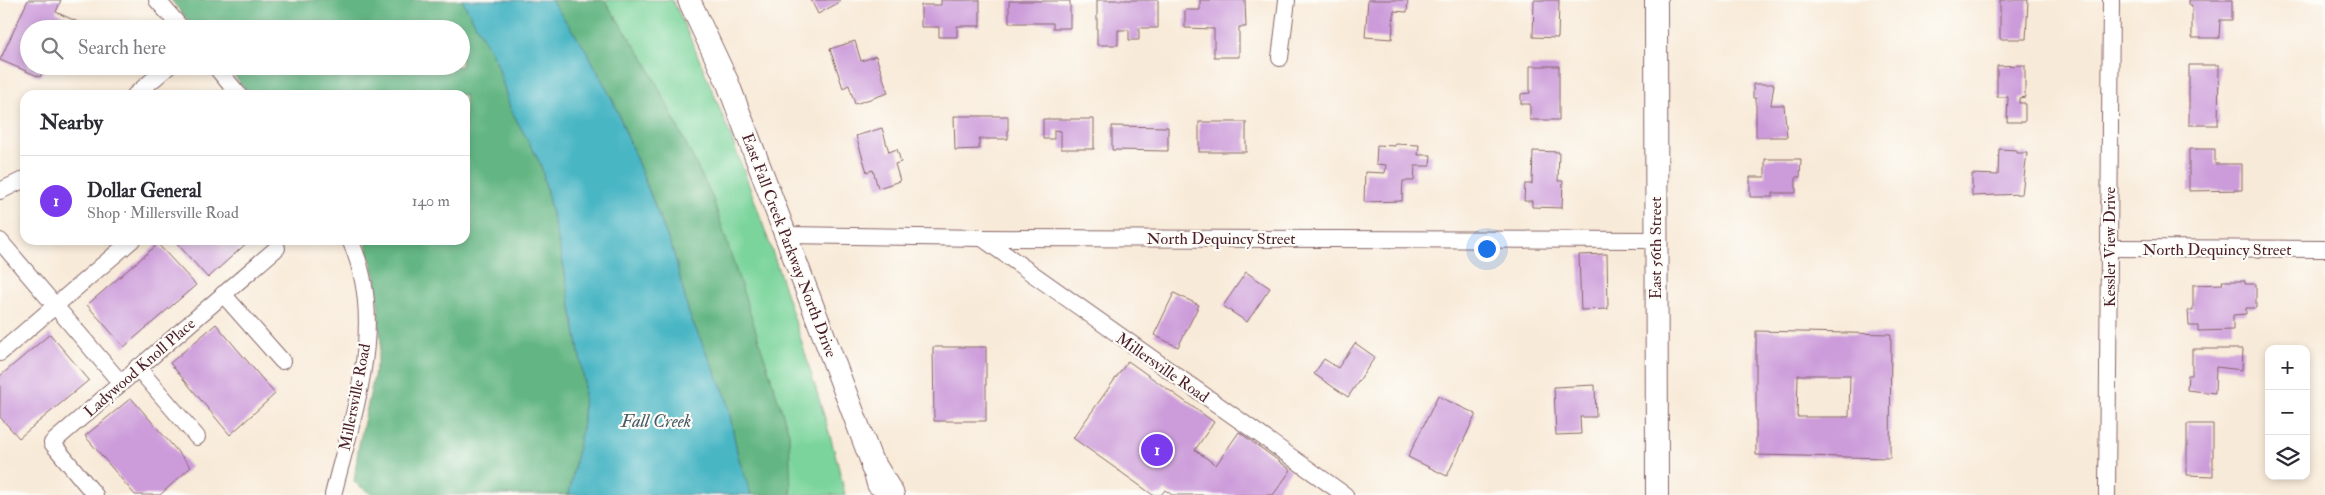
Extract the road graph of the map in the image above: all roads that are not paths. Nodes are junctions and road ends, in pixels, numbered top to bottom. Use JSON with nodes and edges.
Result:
{"nodes":[{"id":1,"x":158,"y":0,"type":"edge"},
{"id":2,"x":689,"y":0,"type":"edge"},
{"id":3,"x":1287,"y":0,"type":"edge"},
{"id":4,"x":1656,"y":0,"type":"edge"},
{"id":5,"x":2111,"y":0,"type":"edge"},
{"id":6,"x":175,"y":20,"type":"edge"},
{"id":7,"x":1280,"y":58,"type":"dead end"},
{"id":8,"x":158,"y":75,"type":"edge"},
{"id":9,"x":222,"y":75,"type":"edge"},
{"id":10,"x":141,"y":90,"type":"edge"},
{"id":11,"x":235,"y":90,"type":"edge"},
{"id":12,"x":20,"y":181,"type":"edge"},
{"id":13,"x":0,"y":191,"type":"edge"},
{"id":14,"x":786,"y":235,"type":"junction"},
{"id":15,"x":982,"y":238,"type":"junction"},
{"id":16,"x":1655,"y":240,"type":"junction"},
{"id":17,"x":0,"y":242,"type":"edge"},
{"id":18,"x":126,"y":245,"type":"edge"},
{"id":19,"x":352,"y":245,"type":"edge"},
{"id":20,"x":277,"y":248,"type":"dead end"},
{"id":21,"x":2108,"y":248,"type":"junction"},
{"id":22,"x":2325,"y":249,"type":"edge"},
{"id":23,"x":223,"y":294,"type":"junction"},
{"id":24,"x":56,"y":305,"type":"junction"},
{"id":25,"x":0,"y":353,"type":"edge"},
{"id":26,"x":282,"y":361,"type":"dead end"},
{"id":27,"x":138,"y":367,"type":"junction"},
{"id":28,"x":120,"y":382,"type":"junction"},
{"id":29,"x":197,"y":436,"type":"dead end"},
{"id":30,"x":874,"y":466,"type":"junction"},
{"id":31,"x":95,"y":495,"type":"edge"},
{"id":32,"x":333,"y":495,"type":"edge"},
{"id":33,"x":881,"y":495,"type":"edge"},
{"id":34,"x":891,"y":495,"type":"edge"},
{"id":35,"x":1345,"y":495,"type":"edge"},
{"id":36,"x":1657,"y":495,"type":"edge"},
{"id":37,"x":2107,"y":495,"type":"edge"}],
"edges":[{"from":1,"to":6,"type":"street"},
{"from":2,"to":14,"type":"main road","name":"East Fall Creek Parkway North Drive"},
{"from":3,"to":7,"type":"street"},
{"from":4,"to":16,"type":"main road","name":"East 56th Street"},
{"from":5,"to":21,"type":"street","name":"Kessler View Drive"},
{"from":8,"to":10,"type":"street"},
{"from":9,"to":11,"type":"street"},
{"from":12,"to":13,"type":"street"},
{"from":14,"to":15,"type":"street","name":"North Dequincy Street"},
{"from":14,"to":30,"type":"main road","name":"East Fall Creek Parkway North Drive"},
{"from":15,"to":16,"type":"street","name":"North Dequincy Street"},
{"from":15,"to":35,"type":"street","name":"Millersville Road"},
{"from":16,"to":36,"type":"main road","name":"East 56th Street"},
{"from":17,"to":24,"type":"street"},
{"from":18,"to":24,"type":"street"},
{"from":19,"to":32,"type":"street","name":"Millersville Road"},
{"from":20,"to":23,"type":"street","name":"Ladywood Knoll Place"},
{"from":21,"to":22,"type":"street","name":"North Dequincy Street"},
{"from":21,"to":37,"type":"street","name":"Kessler View Drive"},
{"from":23,"to":26,"type":"street"},
{"from":23,"to":27,"type":"street","name":"Ladywood Knoll Place"},
{"from":24,"to":25,"type":"street"},
{"from":24,"to":28,"type":"street"},
{"from":27,"to":28,"type":"street","name":"Ladywood Knoll Place"},
{"from":27,"to":29,"type":"street"},
{"from":28,"to":31,"type":"street","name":"Ladywood Knoll Place"},
{"from":30,"to":33,"type":"main road","name":"East Fall Creek Parkway North Drive"},
{"from":30,"to":34,"type":"main road"}]}
